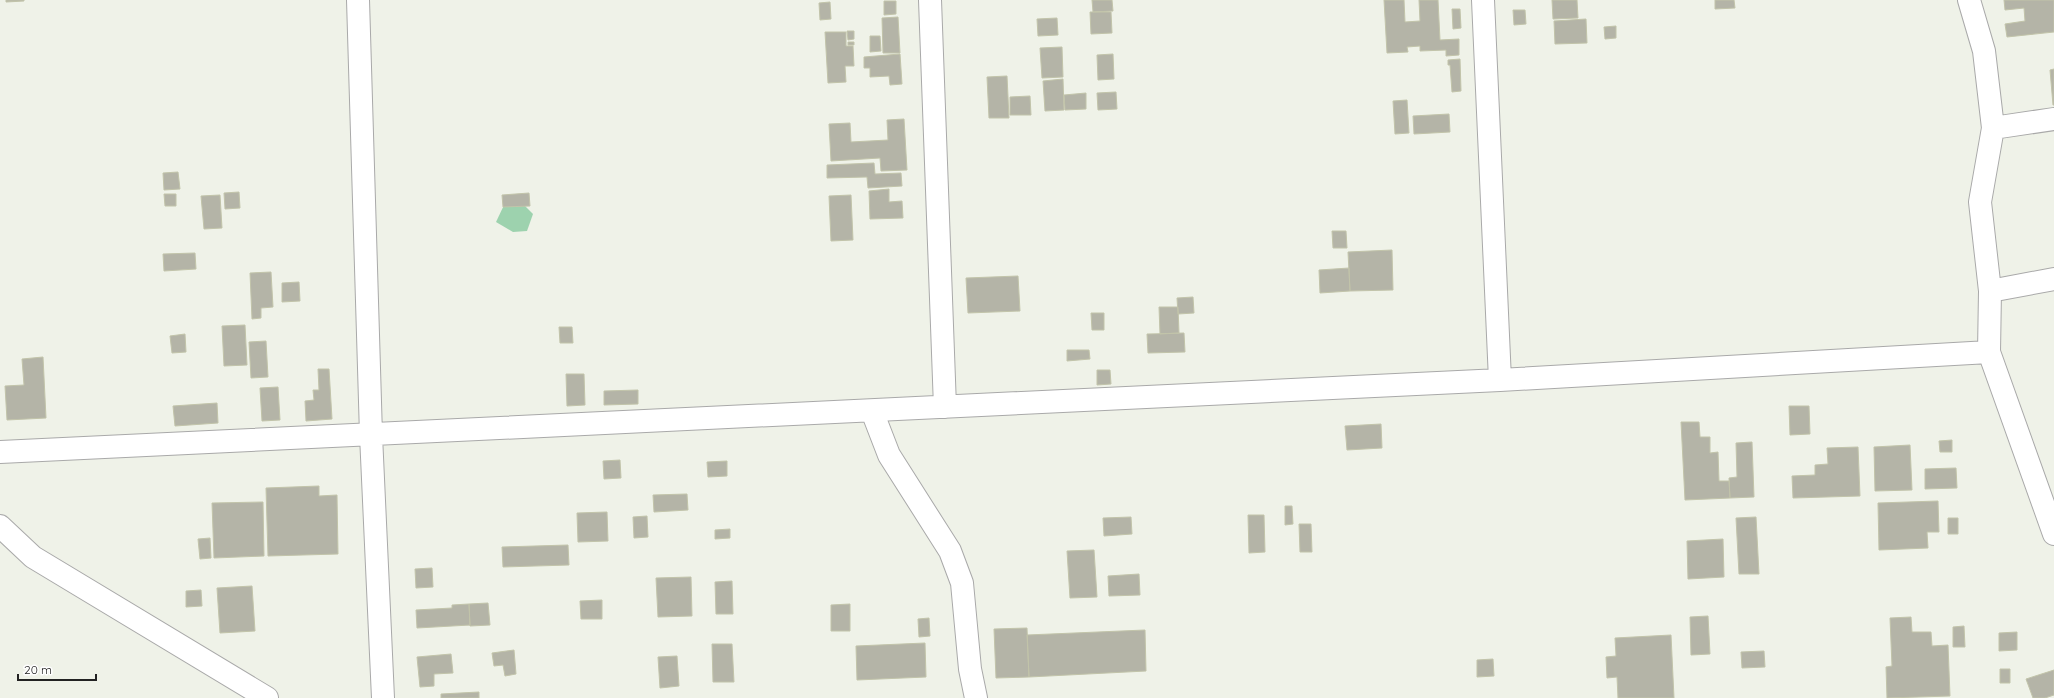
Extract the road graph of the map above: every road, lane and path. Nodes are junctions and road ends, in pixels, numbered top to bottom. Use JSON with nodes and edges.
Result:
{"nodes":[{"id":1,"x":358,"y":0,"type":"edge"},
{"id":2,"x":930,"y":0,"type":"edge"},
{"id":3,"x":1482,"y":0,"type":"edge"},
{"id":4,"x":1969,"y":0,"type":"edge"},
{"id":5,"x":2054,"y":119,"type":"edge"},
{"id":6,"x":1993,"y":128,"type":"junction"},
{"id":7,"x":2054,"y":280,"type":"edge"},
{"id":8,"x":1990,"y":291,"type":"junction"},
{"id":9,"x":1989,"y":352,"type":"junction"},
{"id":10,"x":1500,"y":380,"type":"junction"},
{"id":11,"x":945,"y":407,"type":"junction"},
{"id":12,"x":872,"y":411,"type":"junction"},
{"id":13,"x":371,"y":435,"type":"junction"},
{"id":14,"x":0,"y":452,"type":"edge"},
{"id":15,"x":0,"y":526,"type":"edge"},
{"id":16,"x":2054,"y":534,"type":"edge"},
{"id":17,"x":267,"y":698,"type":"edge"},
{"id":18,"x":383,"y":698,"type":"edge"},
{"id":19,"x":976,"y":698,"type":"edge"}],
"edges":[{"from":1,"to":13,"type":"street"},
{"from":2,"to":11,"type":"street"},
{"from":3,"to":10,"type":"street"},
{"from":4,"to":6,"type":"street"},
{"from":5,"to":6,"type":"street"},
{"from":6,"to":8,"type":"street"},
{"from":7,"to":8,"type":"street"},
{"from":8,"to":9,"type":"street"},
{"from":9,"to":10,"type":"street"},
{"from":9,"to":16,"type":"street"},
{"from":10,"to":11,"type":"street"},
{"from":11,"to":12,"type":"street"},
{"from":12,"to":13,"type":"street"},
{"from":12,"to":19,"type":"street"},
{"from":13,"to":14,"type":"street"},
{"from":13,"to":18,"type":"street"},
{"from":15,"to":17,"type":"street"}]}
